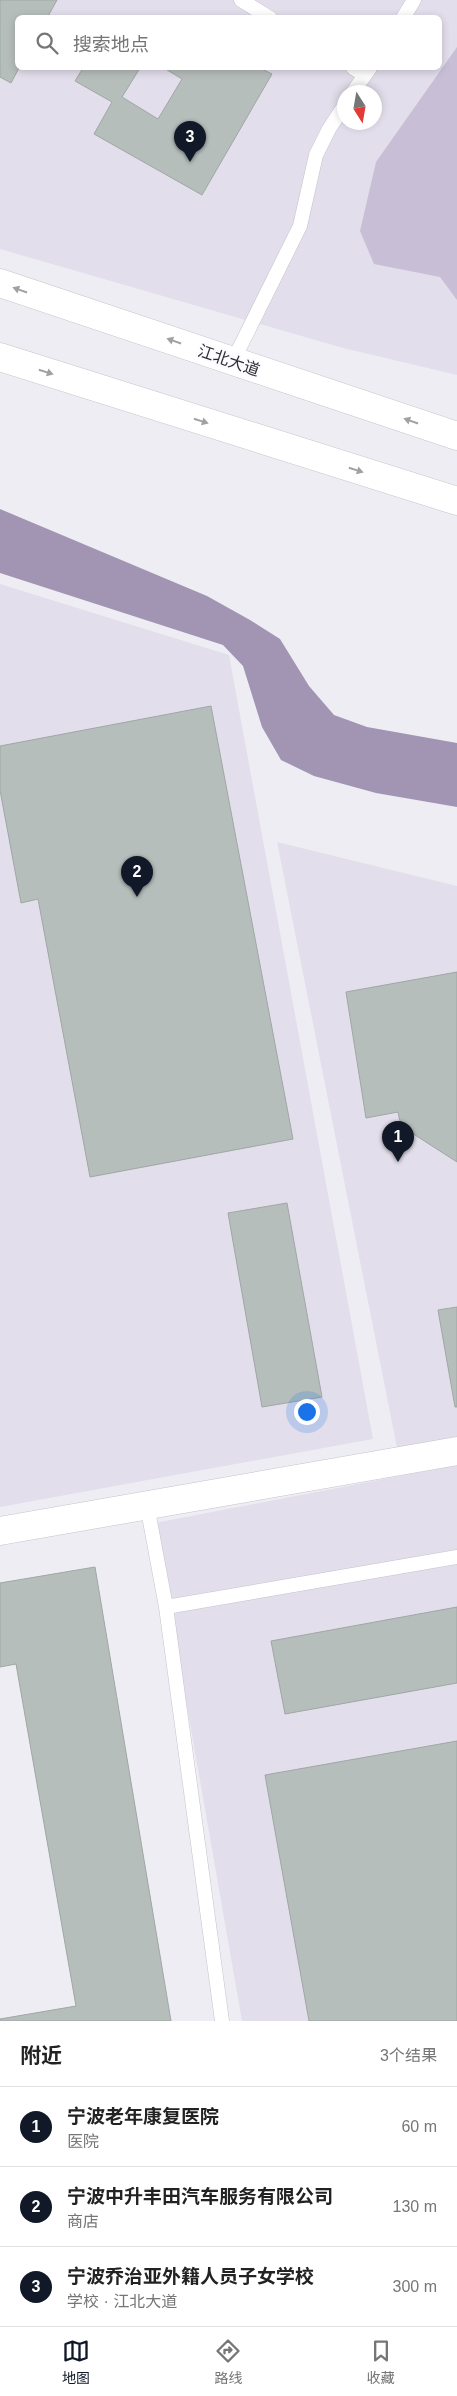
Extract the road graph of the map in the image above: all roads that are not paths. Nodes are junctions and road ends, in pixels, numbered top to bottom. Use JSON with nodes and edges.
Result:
{"nodes":[{"id":1,"x":241,"y":0,"type":"edge"},
{"id":2,"x":414,"y":0,"type":"edge"},
{"id":3,"x":265,"y":15,"type":"edge"},
{"id":4,"x":405,"y":15,"type":"edge"},
{"id":5,"x":363,"y":70,"type":"edge"},
{"id":6,"x":357,"y":85,"type":"edge"},
{"id":7,"x":337,"y":117,"type":"edge"},
{"id":8,"x":0,"y":283,"type":"edge"},
{"id":9,"x":0,"y":357,"type":"edge"},
{"id":10,"x":234,"y":362,"type":"junction"},
{"id":11,"x":457,"y":436,"type":"edge"},
{"id":12,"x":457,"y":501,"type":"edge"},
{"id":13,"x":457,"y":1451,"type":"edge"},
{"id":14,"x":147,"y":1505,"type":"junction"},
{"id":15,"x":0,"y":1531,"type":"edge"},
{"id":16,"x":457,"y":1557,"type":"edge"},
{"id":17,"x":166,"y":1607,"type":"junction"},
{"id":18,"x":222,"y":2021,"type":"edge"}],
"edges":[{"from":1,"to":3,"type":"lane"},
{"from":2,"to":4,"type":"lane"},
{"from":5,"to":6,"type":"lane"},
{"from":7,"to":10,"type":"lane"},
{"from":10,"to":8,"type":"main road","name":"江北大道","one_way":true},
{"from":9,"to":12,"type":"main road","one_way":true},
{"from":11,"to":10,"type":"main road","name":"江北大道","one_way":true},
{"from":13,"to":14,"type":"main road"},
{"from":14,"to":15,"type":"main road"},
{"from":14,"to":17,"type":"lane"},
{"from":16,"to":17,"type":"lane"},
{"from":17,"to":18,"type":"lane"}]}
